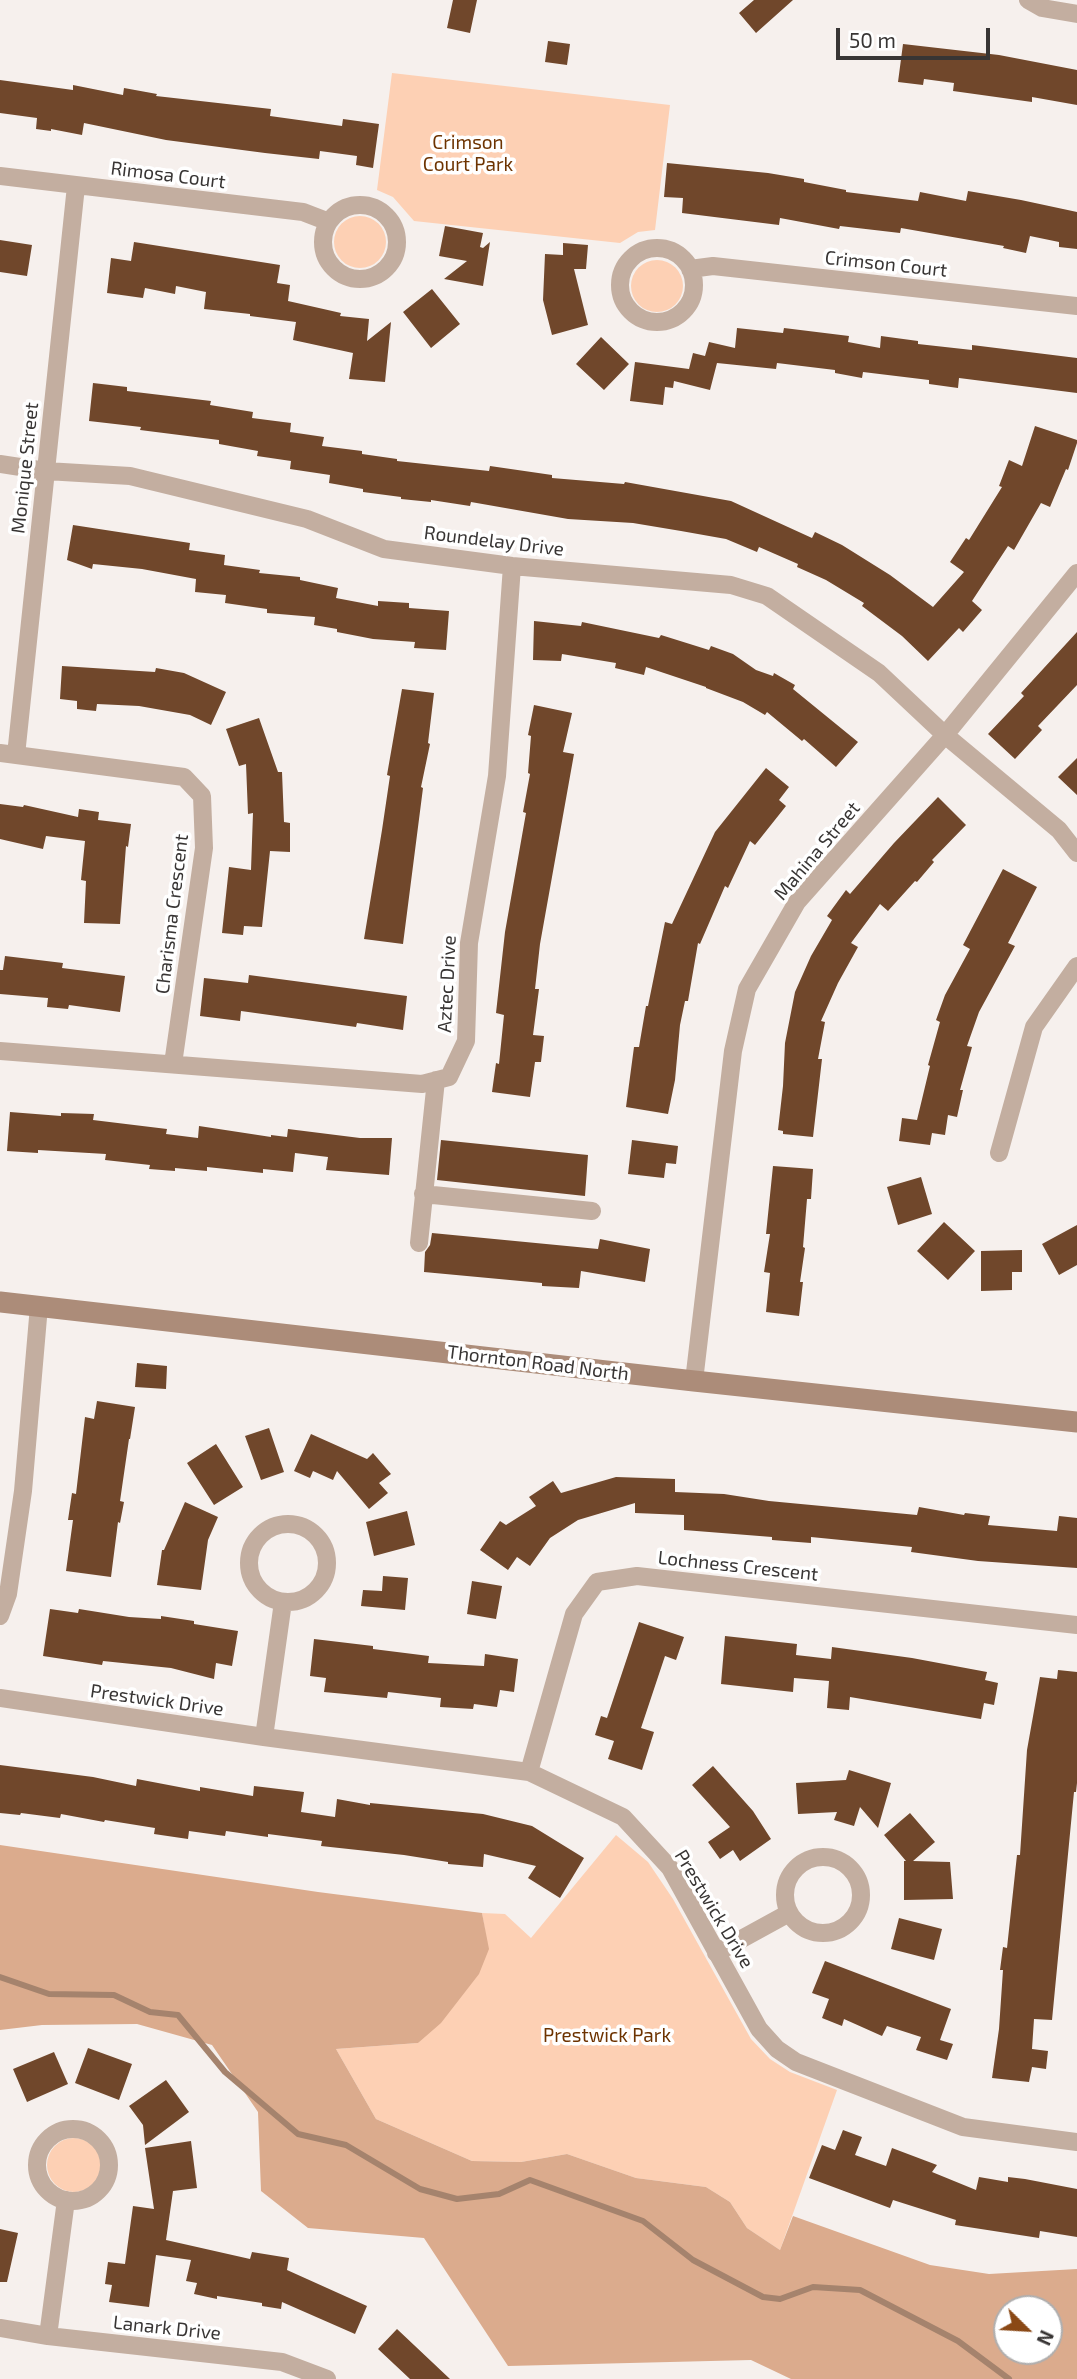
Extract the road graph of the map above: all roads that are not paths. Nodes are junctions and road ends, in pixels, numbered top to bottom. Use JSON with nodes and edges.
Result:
{"nodes":[{"id":1,"x":1028,"y":0,"type":"edge"},
{"id":2,"x":1077,"y":13,"type":"edge"},
{"id":3,"x":0,"y":176,"type":"edge"},
{"id":4,"x":76,"y":186,"type":"junction"},
{"id":5,"x":329,"y":222,"type":"junction"},
{"id":6,"x":690,"y":269,"type":"junction"},
{"id":7,"x":1077,"y":306,"type":"edge"},
{"id":8,"x":0,"y":464,"type":"edge"},
{"id":9,"x":46,"y":471,"type":"junction"},
{"id":10,"x":512,"y":566,"type":"junction"},
{"id":11,"x":1077,"y":573,"type":"edge"},
{"id":12,"x":945,"y":735,"type":"junction"},
{"id":13,"x":8,"y":754,"type":"edge"},
{"id":14,"x":1077,"y":853,"type":"edge"},
{"id":15,"x":1077,"y":966,"type":"edge"},
{"id":16,"x":0,"y":1051,"type":"edge"},
{"id":17,"x":173,"y":1064,"type":"junction"},
{"id":18,"x":436,"y":1080,"type":"junction"},
{"id":19,"x":999,"y":1153,"type":"dead end"},
{"id":20,"x":423,"y":1194,"type":"junction"},
{"id":21,"x":592,"y":1211,"type":"dead end"},
{"id":22,"x":419,"y":1243,"type":"dead end"},
{"id":23,"x":0,"y":1301,"type":"edge"},
{"id":24,"x":39,"y":1306,"type":"junction"},
{"id":25,"x":694,"y":1381,"type":"junction"},
{"id":26,"x":1077,"y":1422,"type":"edge"},
{"id":27,"x":283,"y":1602,"type":"junction"},
{"id":28,"x":0,"y":1616,"type":"edge"},
{"id":29,"x":1077,"y":1625,"type":"edge"},
{"id":30,"x":0,"y":1698,"type":"edge"},
{"id":31,"x":264,"y":1737,"type":"junction"},
{"id":32,"x":529,"y":1772,"type":"junction"},
{"id":33,"x":789,"y":1913,"type":"junction"},
{"id":34,"x":716,"y":1953,"type":"junction"},
{"id":35,"x":1077,"y":2142,"type":"edge"},
{"id":36,"x":66,"y":2200,"type":"junction"},
{"id":37,"x":0,"y":2328,"type":"edge"},
{"id":38,"x":48,"y":2336,"type":"junction"},
{"id":39,"x":327,"y":2379,"type":"edge"}],
"edges":[{"from":1,"to":2,"type":"street"},
{"from":3,"to":4,"type":"street","name":"Rimosa Court"},
{"from":4,"to":5,"type":"street","name":"Rimosa Court"},
{"from":4,"to":9,"type":"street","name":"Monique Street"},
{"from":5,"to":5,"type":"street"},
{"from":6,"to":6,"type":"street"},
{"from":6,"to":7,"type":"street","name":"Crimson Court"},
{"from":8,"to":9,"type":"street","name":"Roundelay Drive"},
{"from":9,"to":10,"type":"street","name":"Roundelay Drive"},
{"from":9,"to":13,"type":"street","name":"Monique Street"},
{"from":10,"to":12,"type":"street","name":"Roundelay Drive"},
{"from":10,"to":18,"type":"street","name":"Aztec Drive"},
{"from":11,"to":12,"type":"street","name":"Mahina Street"},
{"from":12,"to":14,"type":"street","name":"Roundelay Drive"},
{"from":12,"to":25,"type":"street","name":"Mahina Street"},
{"from":13,"to":17,"type":"street","name":"Charisma Crescent"},
{"from":15,"to":19,"type":"street"},
{"from":16,"to":17,"type":"street"},
{"from":17,"to":18,"type":"street"},
{"from":18,"to":20,"type":"street"},
{"from":20,"to":21,"type":"street"},
{"from":20,"to":22,"type":"street"},
{"from":23,"to":24,"type":"main road","name":"Thornton Road North"},
{"from":24,"to":25,"type":"main road","name":"Thornton Road North"},
{"from":24,"to":28,"type":"street"},
{"from":25,"to":26,"type":"main road","name":"Thornton Road North"},
{"from":27,"to":27,"type":"street"},
{"from":27,"to":31,"type":"street"},
{"from":29,"to":32,"type":"street","name":"Lochness Crescent"},
{"from":30,"to":31,"type":"street","name":"Prestwick Drive"},
{"from":31,"to":32,"type":"street","name":"Prestwick Drive"},
{"from":32,"to":34,"type":"street","name":"Prestwick Drive"},
{"from":33,"to":33,"type":"street"},
{"from":33,"to":34,"type":"street"},
{"from":34,"to":35,"type":"street","name":"Prestwick Drive"},
{"from":36,"to":36,"type":"street"},
{"from":36,"to":38,"type":"street"},
{"from":37,"to":38,"type":"street","name":"Lanark Drive"},
{"from":38,"to":39,"type":"street","name":"Lanark Drive"}]}
